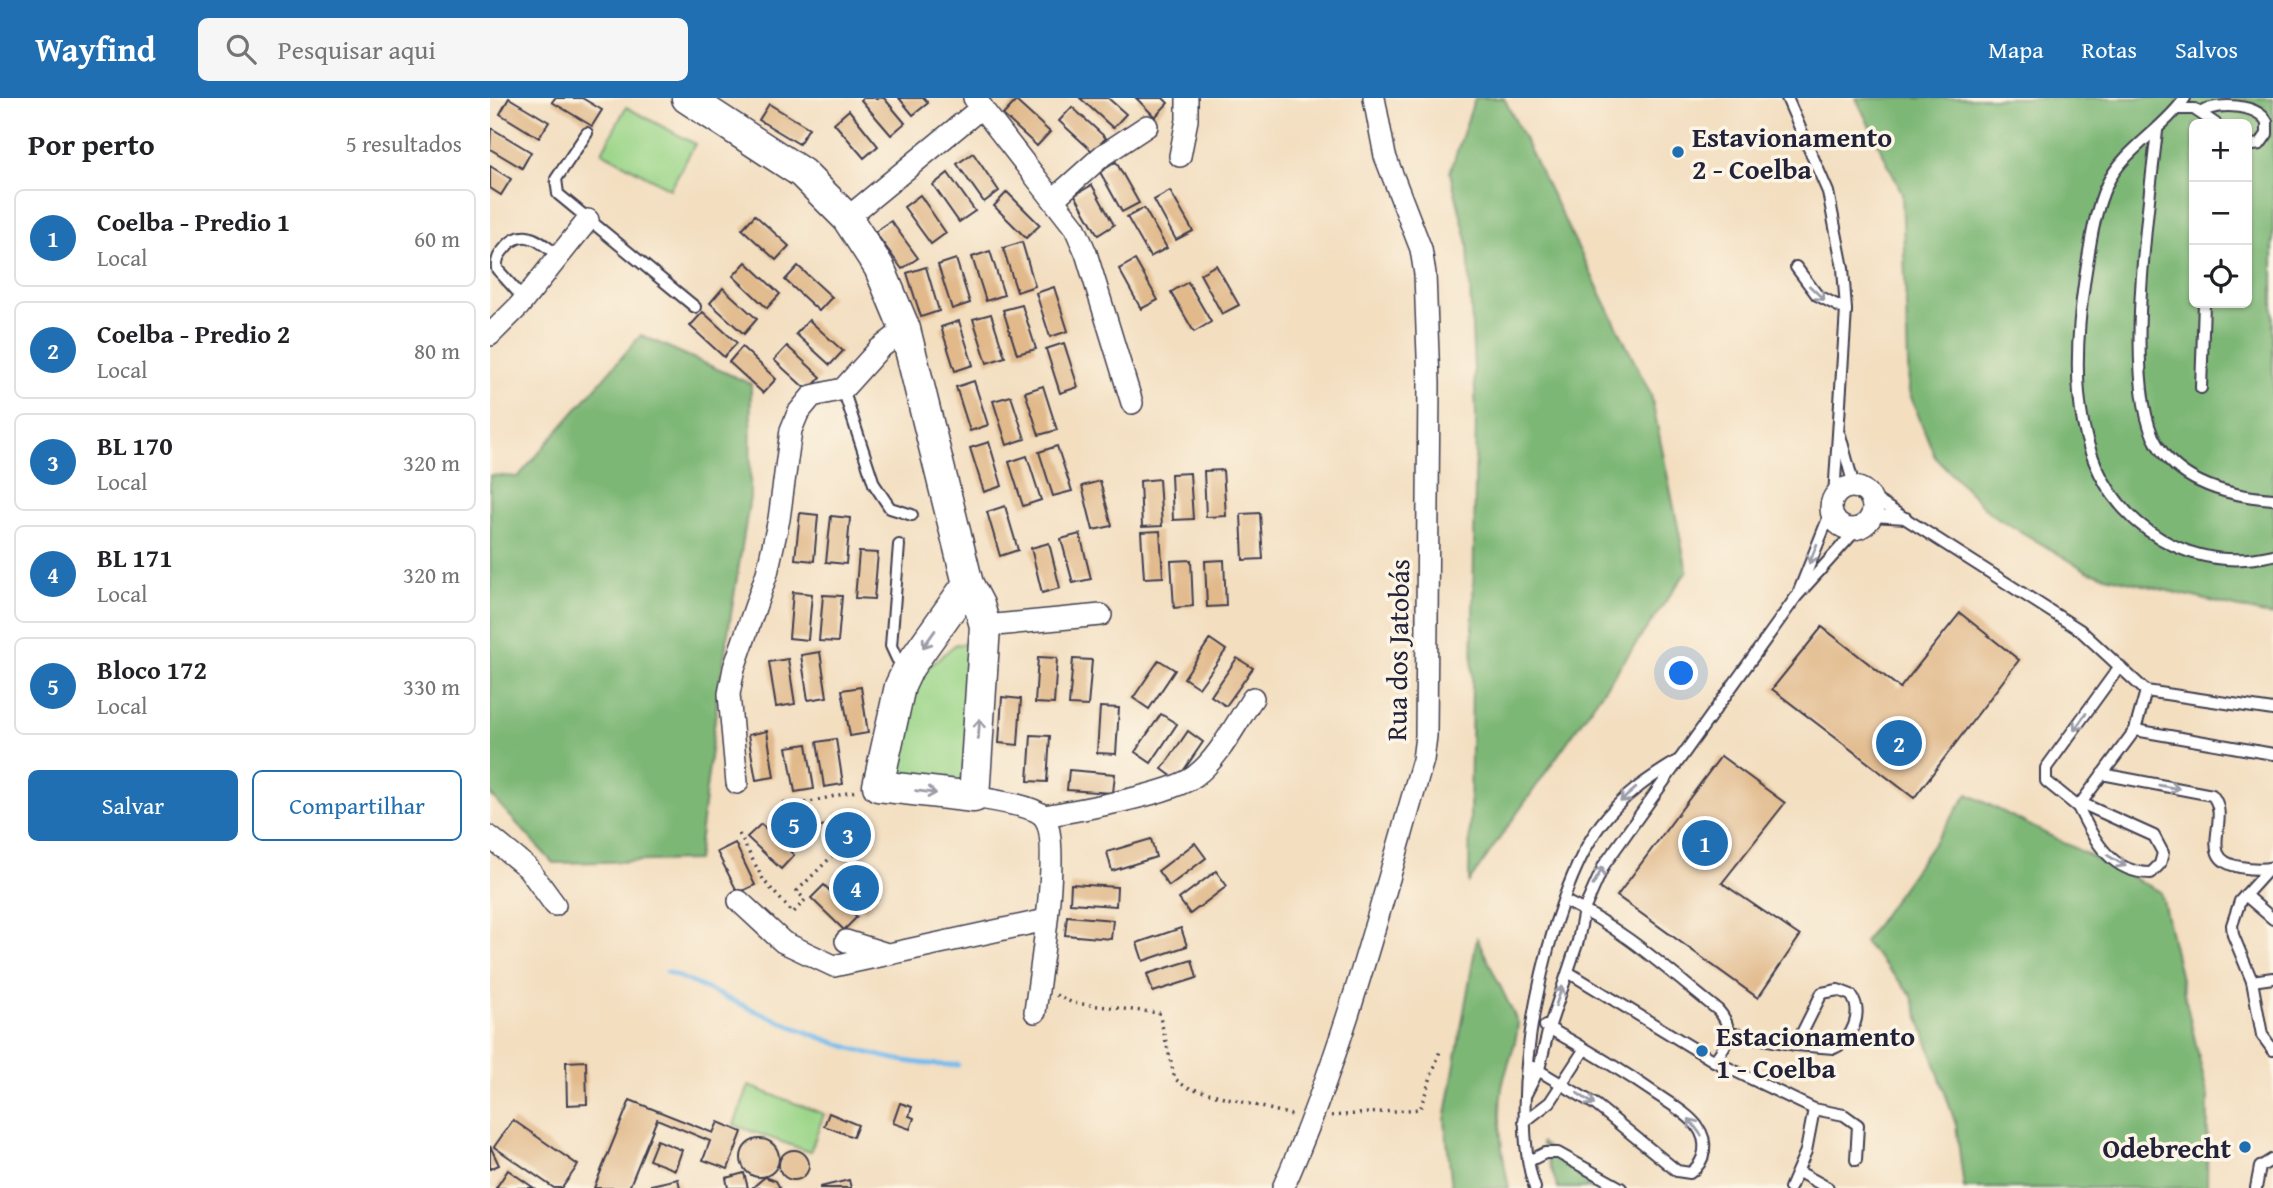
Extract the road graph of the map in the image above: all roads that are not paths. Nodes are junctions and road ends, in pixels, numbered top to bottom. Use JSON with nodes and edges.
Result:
{"nodes":[{"id":1,"x":687,"y":98,"type":"edge"},
{"id":2,"x":1187,"y":98,"type":"edge"},
{"id":3,"x":1374,"y":98,"type":"edge"},
{"id":4,"x":1787,"y":98,"type":"edge"},
{"id":5,"x":2185,"y":98,"type":"edge"},
{"id":6,"x":978,"y":102,"type":"edge"},
{"id":7,"x":2178,"y":109,"type":"junction"},
{"id":8,"x":2202,"y":112,"type":"junction"},
{"id":9,"x":2201,"y":119,"type":"edge"},
{"id":10,"x":2210,"y":119,"type":"edge"},
{"id":11,"x":1147,"y":126,"type":"dead end"},
{"id":12,"x":2157,"y":131,"type":"junction"},
{"id":13,"x":587,"y":133,"type":"dead end"},
{"id":14,"x":2252,"y":145,"type":"edge"},
{"id":15,"x":1180,"y":156,"type":"dead end"},
{"id":16,"x":1055,"y":198,"type":"junction"},
{"id":17,"x":847,"y":218,"type":"junction"},
{"id":18,"x":588,"y":220,"type":"junction"},
{"id":19,"x":559,"y":256,"type":"junction"},
{"id":20,"x":1796,"y":267,"type":"dead end"},
{"id":21,"x":524,"y":299,"type":"junction"},
{"id":22,"x":695,"y":307,"type":"dead end"},
{"id":23,"x":2204,"y":308,"type":"edge"},
{"id":24,"x":1846,"y":310,"type":"junction"},
{"id":25,"x":905,"y":329,"type":"junction"},
{"id":26,"x":490,"y":335,"type":"edge"},
{"id":27,"x":2201,"y":387,"type":"dead end"},
{"id":28,"x":843,"y":389,"type":"junction"},
{"id":29,"x":1132,"y":403,"type":"dead end"},
{"id":30,"x":1836,"y":423,"type":"junction"},
{"id":31,"x":2273,"y":499,"type":"edge"},
{"id":32,"x":1832,"y":504,"type":"junction"},
{"id":33,"x":1863,"y":507,"type":"junction"},
{"id":34,"x":912,"y":515,"type":"dead end"},
{"id":35,"x":1908,"y":519,"type":"junction"},
{"id":36,"x":899,"y":545,"type":"dead end"},
{"id":37,"x":2273,"y":555,"type":"edge"},
{"id":38,"x":968,"y":583,"type":"junction"},
{"id":39,"x":1796,"y":597,"type":"junction"},
{"id":40,"x":1101,"y":615,"type":"dead end"},
{"id":41,"x":985,"y":626,"type":"junction"},
{"id":42,"x":2120,"y":666,"type":"junction"},
{"id":43,"x":909,"y":667,"type":"junction"},
{"id":44,"x":2146,"y":691,"type":"junction"},
{"id":45,"x":1253,"y":698,"type":"dead end"},
{"id":46,"x":2273,"y":710,"type":"edge"},
{"id":47,"x":2135,"y":730,"type":"junction"},
{"id":48,"x":2273,"y":754,"type":"edge"},
{"id":49,"x":1684,"y":756,"type":"junction"},
{"id":50,"x":2102,"y":774,"type":"junction"},
{"id":51,"x":737,"y":783,"type":"dead end"},
{"id":52,"x":974,"y":797,"type":"junction"},
{"id":53,"x":2080,"y":805,"type":"junction"},
{"id":54,"x":1044,"y":816,"type":"junction"},
{"id":55,"x":490,"y":837,"type":"edge"},
{"id":56,"x":2271,"y":868,"type":"edge"},
{"id":57,"x":2245,"y":895,"type":"junction"},
{"id":58,"x":739,"y":901,"type":"dead end"},
{"id":59,"x":1565,"y":901,"type":"junction"},
{"id":60,"x":555,"y":905,"type":"dead end"},
{"id":61,"x":1584,"y":910,"type":"junction"},
{"id":62,"x":2273,"y":919,"type":"edge"},
{"id":63,"x":1046,"y":920,"type":"junction"},
{"id":64,"x":846,"y":941,"type":"dead end"},
{"id":65,"x":889,"y":955,"type":"junction"},
{"id":66,"x":1568,"y":972,"type":"junction"},
{"id":67,"x":2273,"y":978,"type":"edge"},
{"id":68,"x":2252,"y":981,"type":"junction"},
{"id":69,"x":1035,"y":1012,"type":"dead end"},
{"id":70,"x":1534,"y":1020,"type":"junction"},
{"id":71,"x":1549,"y":1028,"type":"junction"},
{"id":72,"x":1730,"y":1033,"type":"junction"},
{"id":73,"x":1796,"y":1045,"type":"junction"},
{"id":74,"x":1584,"y":1049,"type":"junction"},
{"id":75,"x":2273,"y":1050,"type":"edge"},
{"id":76,"x":1714,"y":1061,"type":"junction"},
{"id":77,"x":1527,"y":1065,"type":"junction"},
{"id":78,"x":1539,"y":1069,"type":"junction"},
{"id":79,"x":1563,"y":1083,"type":"junction"},
{"id":80,"x":1526,"y":1094,"type":"junction"},
{"id":81,"x":1814,"y":1109,"type":"junction"},
{"id":82,"x":1524,"y":1122,"type":"junction"},
{"id":83,"x":2273,"y":1159,"type":"edge"},
{"id":84,"x":1856,"y":1160,"type":"dead end"},
{"id":85,"x":1528,"y":1161,"type":"junction"},
{"id":86,"x":1799,"y":1172,"type":"junction"},
{"id":87,"x":1283,"y":1188,"type":"edge"},
{"id":88,"x":1535,"y":1188,"type":"edge"},
{"id":89,"x":1621,"y":1188,"type":"edge"},
{"id":90,"x":1790,"y":1188,"type":"edge"},
{"id":91,"x":1828,"y":1188,"type":"edge"},
{"id":92,"x":2256,"y":1188,"type":"edge"}],
"edges":[{"from":1,"to":17,"type":"street"},
{"from":2,"to":15,"type":"street"},
{"from":3,"to":87,"type":"street","name":"Rua dos Jatobás"},
{"from":4,"to":24,"type":"lane"},
{"from":5,"to":7,"type":"lane"},
{"from":6,"to":16,"type":"street"},
{"from":6,"to":17,"type":"street"},
{"from":7,"to":8,"type":"lane"},
{"from":7,"to":12,"type":"lane"},
{"from":8,"to":9,"type":"lane"},
{"from":8,"to":10,"type":"lane"},
{"from":8,"to":14,"type":"lane"},
{"from":11,"to":16,"type":"street"},
{"from":12,"to":31,"type":"lane"},
{"from":12,"to":37,"type":"lane"},
{"from":13,"to":18,"type":"lane"},
{"from":16,"to":29,"type":"street"},
{"from":17,"to":25,"type":"street"},
{"from":18,"to":19,"type":"street"},
{"from":18,"to":22,"type":"lane"},
{"from":19,"to":21,"type":"street"},
{"from":19,"to":21,"type":"lane"},
{"from":20,"to":24,"type":"lane","one_way":true},
{"from":21,"to":26,"type":"street"},
{"from":23,"to":27,"type":"lane"},
{"from":24,"to":30,"type":"lane"},
{"from":25,"to":28,"type":"street"},
{"from":25,"to":38,"type":"street"},
{"from":28,"to":34,"type":"lane"},
{"from":28,"to":51,"type":"street"},
{"from":30,"to":32,"type":"lane"},
{"from":30,"to":33,"type":"lane"},
{"from":32,"to":33,"type":"street"},
{"from":32,"to":33,"type":"street"},
{"from":32,"to":39,"type":"lane","one_way":true},
{"from":33,"to":35,"type":"lane"},
{"from":33,"to":35,"type":"lane"},
{"from":33,"to":39,"type":"lane"},
{"from":35,"to":42,"type":"lane"},
{"from":36,"to":43,"type":"lane"},
{"from":38,"to":41,"type":"street"},
{"from":38,"to":43,"type":"street","one_way":true},
{"from":39,"to":49,"type":"lane"},
{"from":40,"to":41,"type":"street"},
{"from":52,"to":41,"type":"street","one_way":true},
{"from":42,"to":44,"type":"lane"},
{"from":42,"to":53,"type":"lane","one_way":true},
{"from":43,"to":52,"type":"street","one_way":true},
{"from":44,"to":46,"type":"lane"},
{"from":44,"to":47,"type":"lane"},
{"from":45,"to":54,"type":"street"},
{"from":47,"to":48,"type":"lane"},
{"from":47,"to":50,"type":"lane"},
{"from":49,"to":59,"type":"lane","one_way":true},
{"from":61,"to":49,"type":"lane","one_way":true},
{"from":50,"to":53,"type":"lane"},
{"from":50,"to":56,"type":"lane","one_way":true},
{"from":52,"to":54,"type":"street"},
{"from":53,"to":53,"type":"lane","one_way":true},
{"from":54,"to":63,"type":"street"},
{"from":55,"to":60,"type":"street"},
{"from":56,"to":57,"type":"lane"},
{"from":57,"to":62,"type":"lane"},
{"from":57,"to":68,"type":"lane"},
{"from":58,"to":65,"type":"street"},
{"from":59,"to":61,"type":"lane"},
{"from":59,"to":70,"type":"lane"},
{"from":61,"to":66,"type":"lane"},
{"from":61,"to":72,"type":"lane"},
{"from":63,"to":65,"type":"street"},
{"from":63,"to":69,"type":"street"},
{"from":64,"to":65,"type":"street"},
{"from":71,"to":66,"type":"lane","one_way":true},
{"from":66,"to":76,"type":"lane"},
{"from":67,"to":68,"type":"lane"},
{"from":68,"to":75,"type":"lane"},
{"from":70,"to":71,"type":"lane"},
{"from":70,"to":77,"type":"lane"},
{"from":71,"to":74,"type":"lane"},
{"from":71,"to":78,"type":"lane"},
{"from":72,"to":73,"type":"lane"},
{"from":72,"to":76,"type":"lane"},
{"from":73,"to":73,"type":"lane"},
{"from":74,"to":79,"type":"lane"},
{"from":79,"to":74,"type":"lane","one_way":true},
{"from":76,"to":81,"type":"lane"},
{"from":77,"to":78,"type":"lane"},
{"from":77,"to":80,"type":"lane"},
{"from":78,"to":79,"type":"lane"},
{"from":78,"to":80,"type":"lane"},
{"from":79,"to":82,"type":"lane"},
{"from":80,"to":82,"type":"lane"},
{"from":81,"to":84,"type":"lane"},
{"from":81,"to":86,"type":"lane"},
{"from":82,"to":85,"type":"lane"},
{"from":83,"to":92,"type":"lane"},
{"from":85,"to":88,"type":"lane"},
{"from":85,"to":89,"type":"lane"},
{"from":86,"to":90,"type":"lane"},
{"from":86,"to":91,"type":"lane"}]}
